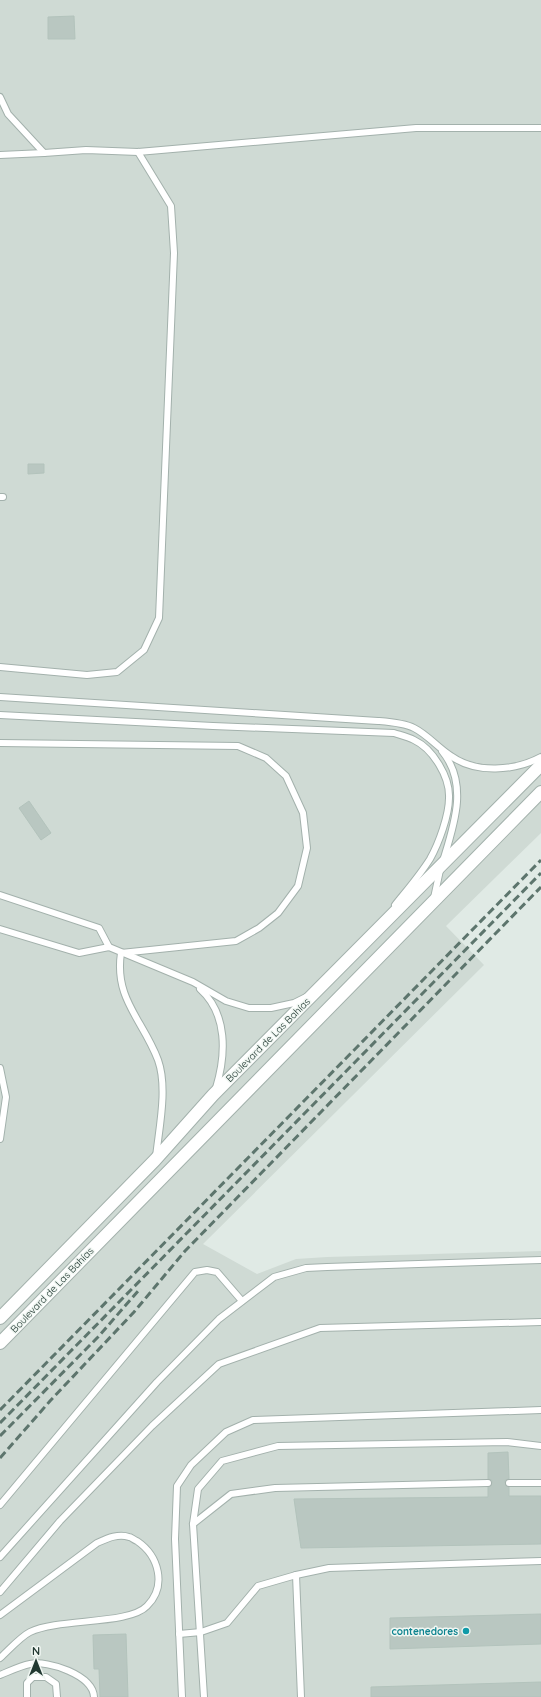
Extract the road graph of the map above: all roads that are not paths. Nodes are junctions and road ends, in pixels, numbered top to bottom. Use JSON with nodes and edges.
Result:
{"nodes":[{"id":1,"x":0,"y":97,"type":"edge"},
{"id":2,"x":541,"y":128,"type":"edge"},
{"id":3,"x":138,"y":152,"type":"junction"},
{"id":4,"x":44,"y":153,"type":"junction"},
{"id":5,"x":0,"y":155,"type":"edge"},
{"id":6,"x":0,"y":667,"type":"edge"},
{"id":7,"x":0,"y":697,"type":"edge"},
{"id":8,"x":0,"y":715,"type":"edge"},
{"id":9,"x":378,"y":721,"type":"junction"},
{"id":10,"x":415,"y":740,"type":"junction"},
{"id":11,"x":433,"y":741,"type":"junction"},
{"id":12,"x":0,"y":743,"type":"edge"},
{"id":13,"x":541,"y":757,"type":"edge"},
{"id":14,"x":541,"y":765,"type":"edge"},
{"id":15,"x":541,"y":792,"type":"edge"},
{"id":16,"x":442,"y":864,"type":"junction"},
{"id":17,"x":0,"y":895,"type":"edge"},
{"id":18,"x":433,"y":901,"type":"junction"},
{"id":19,"x":0,"y":929,"type":"edge"},
{"id":20,"x":109,"y":947,"type":"junction"},
{"id":21,"x":121,"y":953,"type":"junction"},
{"id":22,"x":346,"y":961,"type":"junction"},
{"id":23,"x":193,"y":982,"type":"junction"},
{"id":24,"x":317,"y":991,"type":"junction"},
{"id":25,"x":0,"y":1068,"type":"edge"},
{"id":26,"x":213,"y":1095,"type":"junction"},
{"id":27,"x":0,"y":1139,"type":"edge"},
{"id":28,"x":155,"y":1160,"type":"junction"},
{"id":29,"x":541,"y":1260,"type":"edge"},
{"id":30,"x":242,"y":1301,"type":"junction"},
{"id":31,"x":0,"y":1318,"type":"edge"},
{"id":32,"x":541,"y":1322,"type":"edge"},
{"id":33,"x":0,"y":1343,"type":"edge"},
{"id":34,"x":541,"y":1410,"type":"edge"},
{"id":35,"x":541,"y":1446,"type":"edge"},
{"id":36,"x":488,"y":1483,"type":"dead end"},
{"id":37,"x":509,"y":1483,"type":"dead end"},
{"id":38,"x":541,"y":1483,"type":"edge"},
{"id":39,"x":0,"y":1505,"type":"edge"},
{"id":40,"x":193,"y":1524,"type":"junction"},
{"id":41,"x":0,"y":1557,"type":"edge"},
{"id":42,"x":541,"y":1561,"type":"edge"},
{"id":43,"x":296,"y":1575,"type":"junction"},
{"id":44,"x":0,"y":1592,"type":"edge"},
{"id":45,"x":0,"y":1615,"type":"edge"},
{"id":46,"x":201,"y":1632,"type":"junction"},
{"id":47,"x":179,"y":1634,"type":"junction"},
{"id":48,"x":0,"y":1658,"type":"edge"},
{"id":49,"x":0,"y":1675,"type":"edge"},
{"id":50,"x":27,"y":1697,"type":"edge"},
{"id":51,"x":56,"y":1697,"type":"edge"},
{"id":52,"x":94,"y":1697,"type":"edge"},
{"id":53,"x":182,"y":1697,"type":"edge"},
{"id":54,"x":204,"y":1697,"type":"edge"},
{"id":55,"x":302,"y":1697,"type":"edge"}],
"edges":[{"from":1,"to":4,"type":"lane"},
{"from":2,"to":3,"type":"lane"},
{"from":3,"to":4,"type":"lane"},
{"from":3,"to":6,"type":"lane"},
{"from":4,"to":5,"type":"lane"},
{"from":7,"to":9,"type":"lane"},
{"from":8,"to":10,"type":"lane"},
{"from":9,"to":10,"type":"lane"},
{"from":9,"to":11,"type":"lane"},
{"from":10,"to":22,"type":"lane"},
{"from":11,"to":13,"type":"lane"},
{"from":11,"to":16,"type":"lane"},
{"from":12,"to":21,"type":"lane"},
{"from":14,"to":16,"type":"street","name":"Boulevard de Las Bahías"},
{"from":15,"to":18,"type":"street","name":"Boulevard de Las Bahías"},
{"from":16,"to":18,"type":"lane"},
{"from":16,"to":22,"type":"street","name":"Boulevard de Las Bahías"},
{"from":17,"to":20,"type":"lane"},
{"from":18,"to":33,"type":"street","name":"Boulevard de Las Bahías"},
{"from":19,"to":20,"type":"lane"},
{"from":20,"to":21,"type":"lane"},
{"from":21,"to":23,"type":"lane"},
{"from":21,"to":28,"type":"lane"},
{"from":22,"to":24,"type":"street","name":"Boulevard de Las Bahías"},
{"from":23,"to":24,"type":"lane"},
{"from":23,"to":26,"type":"lane"},
{"from":24,"to":26,"type":"street","name":"Boulevard de Las Bahías"},
{"from":25,"to":27,"type":"lane"},
{"from":26,"to":28,"type":"street","name":"Boulevard de Las Bahías"},
{"from":28,"to":31,"type":"street","name":"Boulevard de Las Bahías"},
{"from":29,"to":30,"type":"lane"},
{"from":30,"to":39,"type":"lane"},
{"from":30,"to":41,"type":"lane"},
{"from":32,"to":44,"type":"lane"},
{"from":34,"to":47,"type":"lane"},
{"from":35,"to":40,"type":"lane"},
{"from":36,"to":40,"type":"lane"},
{"from":37,"to":38,"type":"lane"},
{"from":40,"to":46,"type":"lane"},
{"from":42,"to":43,"type":"lane"},
{"from":43,"to":46,"type":"lane"},
{"from":43,"to":55,"type":"lane"},
{"from":45,"to":48,"type":"lane"},
{"from":46,"to":47,"type":"lane"},
{"from":46,"to":54,"type":"lane"},
{"from":47,"to":53,"type":"lane"},
{"from":49,"to":52,"type":"lane"},
{"from":50,"to":51,"type":"lane"}]}
